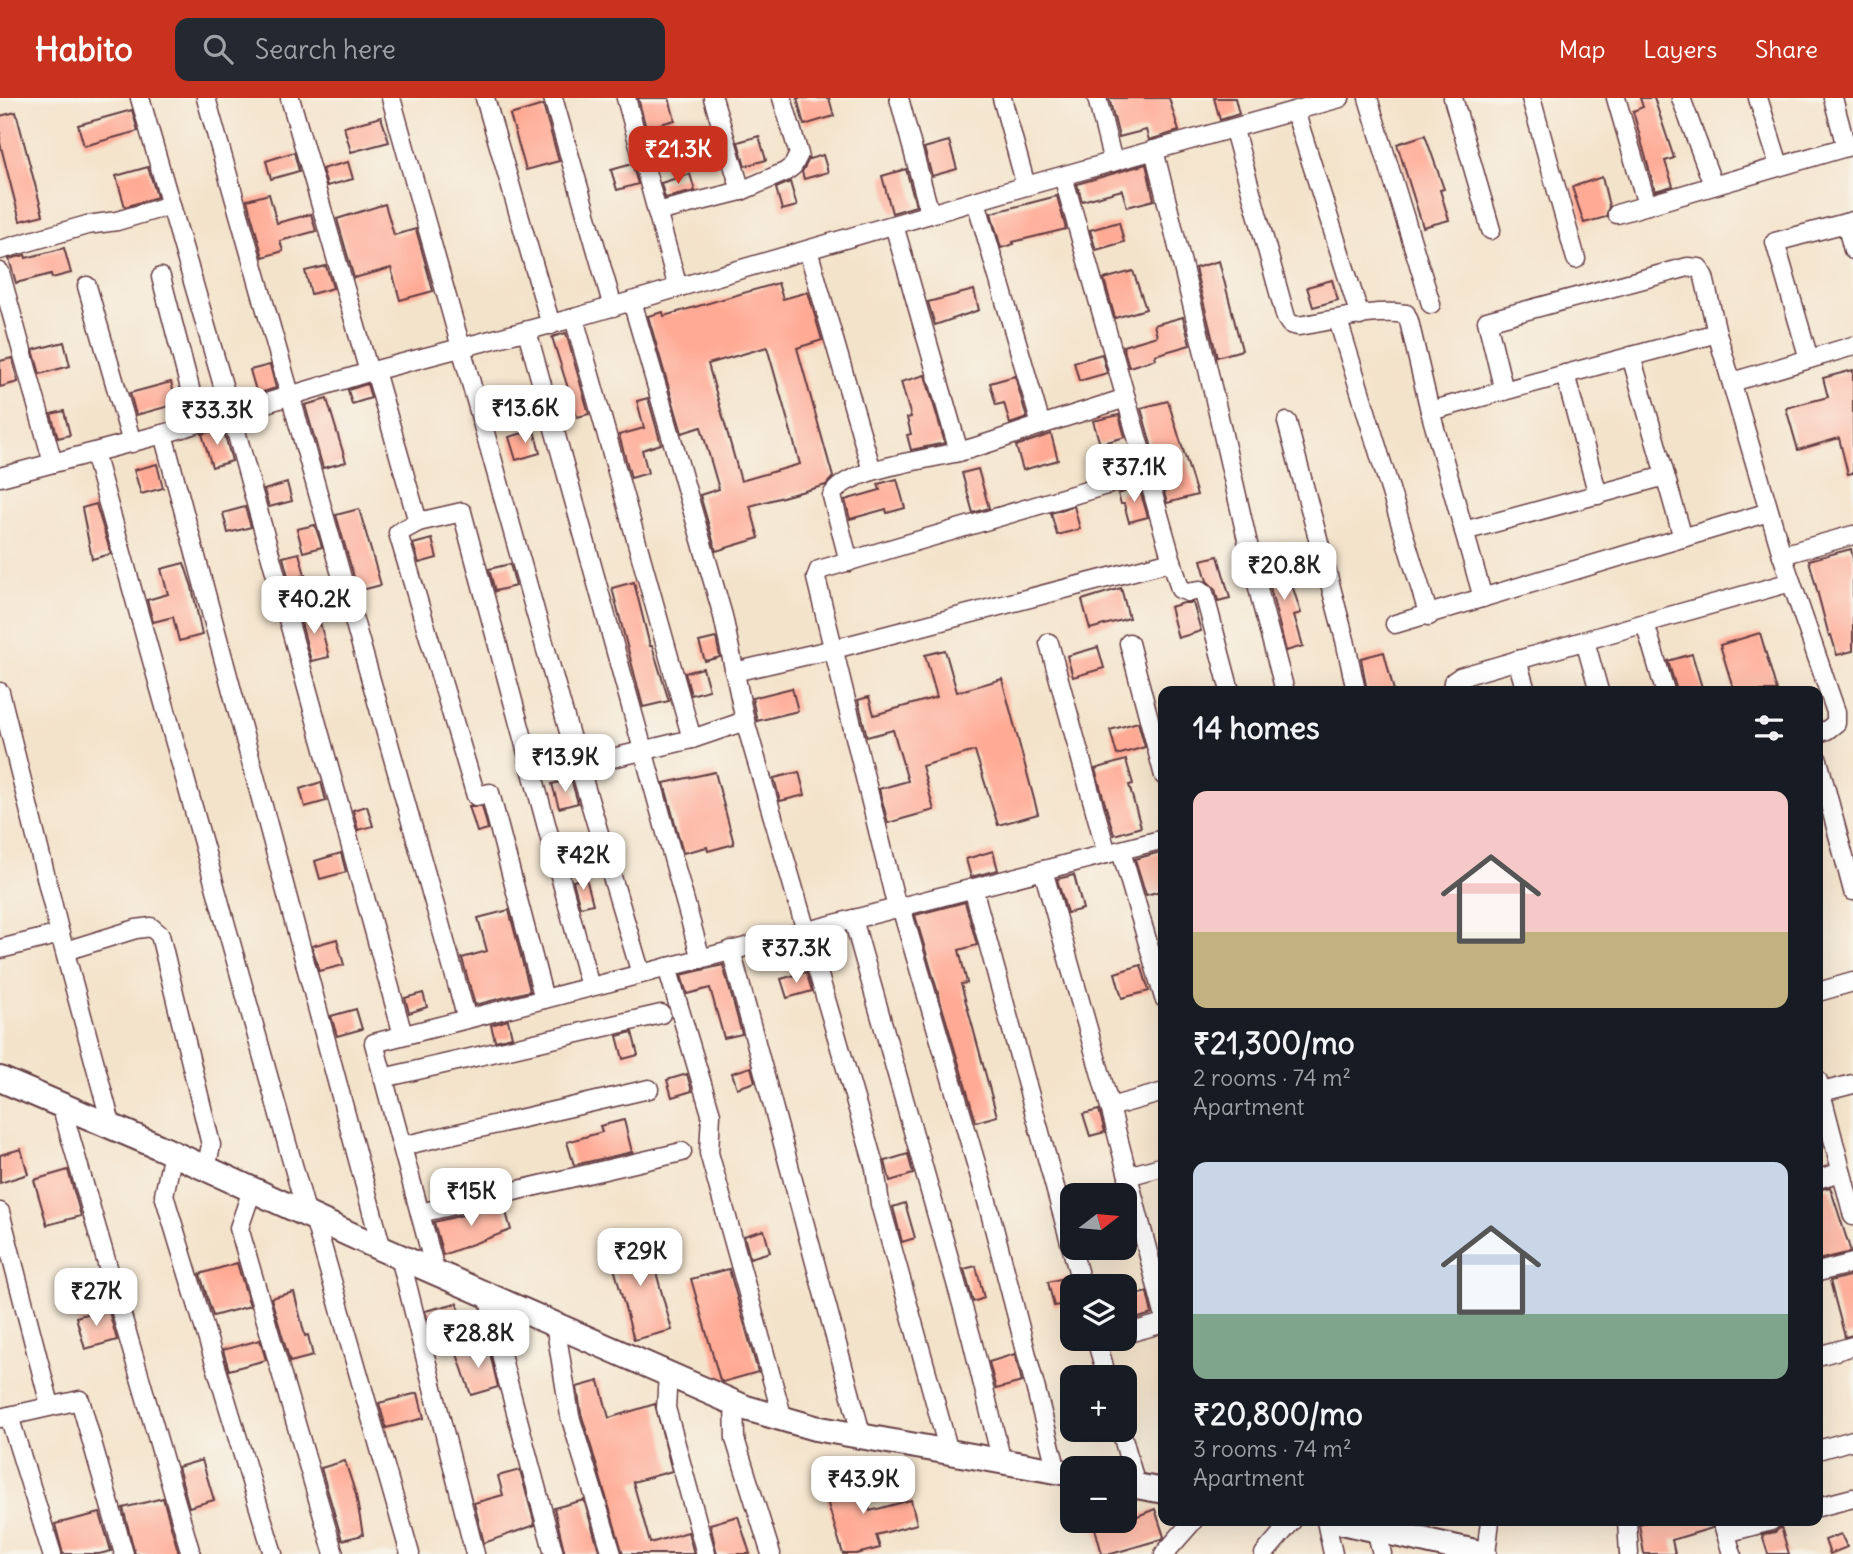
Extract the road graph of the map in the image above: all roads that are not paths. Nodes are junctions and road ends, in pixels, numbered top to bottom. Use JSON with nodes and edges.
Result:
{"nodes":[{"id":1,"x":140,"y":98,"type":"edge"},
{"id":2,"x":206,"y":98,"type":"edge"},
{"id":3,"x":290,"y":98,"type":"edge"},
{"id":4,"x":391,"y":98,"type":"edge"},
{"id":5,"x":485,"y":98,"type":"edge"},
{"id":6,"x":553,"y":98,"type":"edge"},
{"id":7,"x":626,"y":98,"type":"edge"},
{"id":8,"x":713,"y":98,"type":"edge"},
{"id":9,"x":782,"y":98,"type":"edge"},
{"id":10,"x":899,"y":98,"type":"edge"},
{"id":11,"x":1002,"y":98,"type":"edge"},
{"id":12,"x":1097,"y":98,"type":"edge"},
{"id":13,"x":1269,"y":98,"type":"edge"},
{"id":14,"x":1368,"y":98,"type":"edge"},
{"id":15,"x":1453,"y":98,"type":"edge"},
{"id":16,"x":1531,"y":98,"type":"edge"},
{"id":17,"x":1616,"y":98,"type":"edge"},
{"id":18,"x":1681,"y":98,"type":"edge"},
{"id":19,"x":1758,"y":98,"type":"edge"},
{"id":20,"x":1833,"y":98,"type":"edge"},
{"id":21,"x":1336,"y":99,"type":"edge"},
{"id":22,"x":1295,"y":111,"type":"junction"},
{"id":23,"x":1273,"y":117,"type":"junction"},
{"id":24,"x":1234,"y":130,"type":"junction"},
{"id":25,"x":1849,"y":146,"type":"edge"},
{"id":26,"x":1154,"y":150,"type":"junction"},
{"id":27,"x":1114,"y":162,"type":"junction"},
{"id":28,"x":1779,"y":165,"type":"junction"},
{"id":29,"x":1063,"y":176,"type":"junction"},
{"id":30,"x":1713,"y":185,"type":"junction"},
{"id":31,"x":1026,"y":186,"type":"junction"},
{"id":32,"x":741,"y":191,"type":"junction"},
{"id":33,"x":976,"y":201,"type":"junction"},
{"id":34,"x":171,"y":205,"type":"junction"},
{"id":35,"x":1647,"y":205,"type":"junction"},
{"id":36,"x":657,"y":212,"type":"junction"},
{"id":37,"x":930,"y":214,"type":"junction"},
{"id":38,"x":1617,"y":214,"type":"dead end"},
{"id":39,"x":1849,"y":222,"type":"edge"},
{"id":40,"x":894,"y":225,"type":"junction"},
{"id":41,"x":1490,"y":230,"type":"dead end"},
{"id":42,"x":0,"y":250,"type":"edge"},
{"id":43,"x":807,"y":250,"type":"junction"},
{"id":44,"x":1853,"y":250,"type":"edge"},
{"id":45,"x":1576,"y":259,"type":"dead end"},
{"id":46,"x":0,"y":272,"type":"edge"},
{"id":47,"x":161,"y":277,"type":"dead end"},
{"id":48,"x":87,"y":286,"type":"dead end"},
{"id":49,"x":678,"y":288,"type":"junction"},
{"id":50,"x":632,"y":301,"type":"junction"},
{"id":51,"x":1431,"y":304,"type":"dead end"},
{"id":52,"x":613,"y":307,"type":"junction"},
{"id":53,"x":1360,"y":316,"type":"junction"},
{"id":54,"x":574,"y":318,"type":"junction"},
{"id":55,"x":1338,"y":320,"type":"junction"},
{"id":56,"x":551,"y":325,"type":"junction"},
{"id":57,"x":527,"y":331,"type":"junction"},
{"id":58,"x":1717,"y":333,"type":"junction"},
{"id":59,"x":1853,"y":346,"type":"edge"},
{"id":60,"x":462,"y":349,"type":"junction"},
{"id":61,"x":1630,"y":356,"type":"junction"},
{"id":62,"x":1809,"y":359,"type":"junction"},
{"id":63,"x":372,"y":372,"type":"junction"},
{"id":64,"x":1565,"y":374,"type":"junction"},
{"id":65,"x":1732,"y":382,"type":"junction"},
{"id":66,"x":1504,"y":391,"type":"junction"},
{"id":67,"x":290,"y":395,"type":"junction"},
{"id":68,"x":1126,"y":398,"type":"junction"},
{"id":69,"x":1430,"y":411,"type":"junction"},
{"id":70,"x":231,"y":413,"type":"junction"},
{"id":71,"x":1287,"y":422,"type":"dead end"},
{"id":72,"x":199,"y":423,"type":"junction"},
{"id":73,"x":1041,"y":425,"type":"junction"},
{"id":74,"x":163,"y":434,"type":"junction"},
{"id":75,"x":132,"y":443,"type":"junction"},
{"id":76,"x":959,"y":452,"type":"junction"},
{"id":77,"x":94,"y":453,"type":"junction"},
{"id":78,"x":53,"y":463,"type":"junction"},
{"id":79,"x":872,"y":471,"type":"junction"},
{"id":80,"x":1147,"y":473,"type":"junction"},
{"id":81,"x":1665,"y":476,"type":"junction"},
{"id":82,"x":0,"y":477,"type":"edge"},
{"id":83,"x":1598,"y":495,"type":"junction"},
{"id":84,"x":1769,"y":512,"type":"junction"},
{"id":85,"x":418,"y":522,"type":"junction"},
{"id":86,"x":1464,"y":531,"type":"junction"},
{"id":87,"x":1853,"y":535,"type":"edge"},
{"id":88,"x":1683,"y":538,"type":"junction"},
{"id":89,"x":1782,"y":555,"type":"junction"},
{"id":90,"x":1172,"y":561,"type":"junction"},
{"id":91,"x":849,"y":562,"type":"junction"},
{"id":92,"x":1791,"y":582,"type":"junction"},
{"id":93,"x":1483,"y":598,"type":"junction"},
{"id":94,"x":1429,"y":616,"type":"junction"},
{"id":95,"x":1645,"y":623,"type":"junction"},
{"id":96,"x":1395,"y":624,"type":"dead end"},
{"id":97,"x":1585,"y":641,"type":"junction"},
{"id":98,"x":1049,"y":643,"type":"dead end"},
{"id":99,"x":1129,"y":643,"type":"dead end"},
{"id":100,"x":834,"y":649,"type":"junction"},
{"id":101,"x":1517,"y":660,"type":"junction"},
{"id":102,"x":734,"y":672,"type":"junction"},
{"id":103,"x":1229,"y":686,"type":"edge"},
{"id":104,"x":1284,"y":686,"type":"edge"},
{"id":105,"x":1355,"y":686,"type":"edge"},
{"id":106,"x":1453,"y":686,"type":"edge"},
{"id":107,"x":1525,"y":686,"type":"edge"},
{"id":108,"x":1598,"y":686,"type":"edge"},
{"id":109,"x":1664,"y":686,"type":"edge"},
{"id":110,"x":0,"y":692,"type":"edge"},
{"id":111,"x":3,"y":716,"type":"edge"},
{"id":112,"x":745,"y":722,"type":"junction"},
{"id":113,"x":1823,"y":732,"type":"edge"},
{"id":114,"x":692,"y":738,"type":"junction"},
{"id":115,"x":643,"y":750,"type":"junction"},
{"id":116,"x":1158,"y":753,"type":"edge"},
{"id":117,"x":579,"y":766,"type":"junction"},
{"id":118,"x":1823,"y":775,"type":"edge"},
{"id":119,"x":1158,"y":843,"type":"edge"},
{"id":120,"x":1847,"y":848,"type":"edge"},
{"id":121,"x":1114,"y":852,"type":"junction"},
{"id":122,"x":1043,"y":870,"type":"junction"},
{"id":123,"x":973,"y":888,"type":"junction"},
{"id":124,"x":1853,"y":891,"type":"edge"},
{"id":125,"x":899,"y":907,"type":"junction"},
{"id":126,"x":853,"y":919,"type":"junction"},
{"id":127,"x":808,"y":931,"type":"junction"},
{"id":128,"x":63,"y":943,"type":"junction"},
{"id":129,"x":0,"y":949,"type":"edge"},
{"id":130,"x":731,"y":950,"type":"junction"},
{"id":131,"x":701,"y":959,"type":"junction"},
{"id":132,"x":667,"y":967,"type":"junction"},
{"id":133,"x":641,"y":974,"type":"junction"},
{"id":134,"x":1158,"y":980,"type":"edge"},
{"id":135,"x":1853,"y":982,"type":"edge"},
{"id":136,"x":590,"y":987,"type":"junction"},
{"id":137,"x":1823,"y":991,"type":"edge"},
{"id":138,"x":544,"y":999,"type":"junction"},
{"id":139,"x":661,"y":1014,"type":"dead end"},
{"id":140,"x":467,"y":1018,"type":"junction"},
{"id":141,"x":403,"y":1035,"type":"junction"},
{"id":142,"x":383,"y":1078,"type":"junction"},
{"id":143,"x":0,"y":1079,"type":"edge"},
{"id":144,"x":1853,"y":1084,"type":"edge"},
{"id":145,"x":1823,"y":1088,"type":"edge"},
{"id":146,"x":649,"y":1090,"type":"dead end"},
{"id":147,"x":1158,"y":1094,"type":"edge"},
{"id":148,"x":1823,"y":1104,"type":"edge"},
{"id":149,"x":61,"y":1105,"type":"junction"},
{"id":150,"x":1110,"y":1107,"type":"junction"},
{"id":151,"x":112,"y":1127,"type":"junction"},
{"id":152,"x":402,"y":1146,"type":"junction"},
{"id":153,"x":682,"y":1152,"type":"dead end"},
{"id":154,"x":173,"y":1153,"type":"junction"},
{"id":155,"x":206,"y":1168,"type":"junction"},
{"id":156,"x":1158,"y":1168,"type":"edge"},
{"id":157,"x":1841,"y":1172,"type":"junction"},
{"id":158,"x":1128,"y":1177,"type":"junction"},
{"id":159,"x":1823,"y":1177,"type":"edge"},
{"id":160,"x":252,"y":1189,"type":"junction"},
{"id":161,"x":0,"y":1212,"type":"edge"},
{"id":162,"x":420,"y":1213,"type":"junction"},
{"id":163,"x":311,"y":1216,"type":"junction"},
{"id":164,"x":1853,"y":1216,"type":"edge"},
{"id":165,"x":1158,"y":1242,"type":"edge"},
{"id":166,"x":1146,"y":1245,"type":"junction"},
{"id":167,"x":391,"y":1253,"type":"junction"},
{"id":168,"x":1853,"y":1263,"type":"edge"},
{"id":169,"x":1823,"y":1271,"type":"edge"},
{"id":170,"x":436,"y":1273,"type":"junction"},
{"id":171,"x":1079,"y":1274,"type":"edge"},
{"id":172,"x":1158,"y":1291,"type":"edge"},
{"id":173,"x":488,"y":1295,"type":"junction"},
{"id":174,"x":555,"y":1324,"type":"junction"},
{"id":175,"x":1158,"y":1325,"type":"edge"},
{"id":176,"x":1137,"y":1331,"type":"edge"},
{"id":177,"x":1853,"y":1346,"type":"edge"},
{"id":178,"x":1823,"y":1355,"type":"edge"},
{"id":179,"x":668,"y":1374,"type":"junction"},
{"id":180,"x":734,"y":1402,"type":"junction"},
{"id":181,"x":50,"y":1405,"type":"junction"},
{"id":182,"x":5,"y":1417,"type":"edge"},
{"id":183,"x":783,"y":1419,"type":"junction"},
{"id":184,"x":862,"y":1437,"type":"junction"},
{"id":185,"x":1853,"y":1440,"type":"edge"},
{"id":186,"x":1823,"y":1449,"type":"edge"},
{"id":187,"x":949,"y":1452,"type":"junction"},
{"id":188,"x":1060,"y":1456,"type":"edge"},
{"id":189,"x":1002,"y":1462,"type":"junction"},
{"id":190,"x":1060,"y":1472,"type":"edge"},
{"id":191,"x":1137,"y":1486,"type":"edge"},
{"id":192,"x":1158,"y":1489,"type":"edge"},
{"id":193,"x":1853,"y":1498,"type":"edge"},
{"id":194,"x":1823,"y":1506,"type":"edge"},
{"id":195,"x":1189,"y":1526,"type":"edge"},
{"id":196,"x":1288,"y":1526,"type":"edge"},
{"id":197,"x":1327,"y":1526,"type":"edge"},
{"id":198,"x":1362,"y":1526,"type":"edge"},
{"id":199,"x":1489,"y":1526,"type":"edge"},
{"id":200,"x":1627,"y":1526,"type":"edge"},
{"id":201,"x":1724,"y":1527,"type":"edge"},
{"id":202,"x":1376,"y":1529,"type":"junction"},
{"id":203,"x":52,"y":1554,"type":"edge"},
{"id":204,"x":124,"y":1554,"type":"edge"},
{"id":205,"x":191,"y":1554,"type":"edge"},
{"id":206,"x":273,"y":1554,"type":"edge"},
{"id":207,"x":334,"y":1554,"type":"edge"},
{"id":208,"x":410,"y":1554,"type":"edge"},
{"id":209,"x":475,"y":1554,"type":"edge"},
{"id":210,"x":554,"y":1554,"type":"edge"},
{"id":211,"x":612,"y":1554,"type":"edge"},
{"id":212,"x":706,"y":1554,"type":"edge"},
{"id":213,"x":771,"y":1554,"type":"edge"},
{"id":214,"x":1164,"y":1554,"type":"edge"},
{"id":215,"x":1264,"y":1554,"type":"edge"},
{"id":216,"x":1333,"y":1554,"type":"edge"},
{"id":217,"x":1382,"y":1554,"type":"edge"},
{"id":218,"x":1485,"y":1554,"type":"edge"},
{"id":219,"x":1629,"y":1554,"type":"edge"},
{"id":220,"x":1732,"y":1554,"type":"edge"}],
"edges":[{"from":1,"to":34,"type":"street"},
{"from":2,"to":67,"type":"street"},
{"from":3,"to":63,"type":"street"},
{"from":4,"to":60,"type":"street"},
{"from":5,"to":56,"type":"street"},
{"from":6,"to":52,"type":"street"},
{"from":7,"to":36,"type":"street"},
{"from":8,"to":32,"type":"street"},
{"from":9,"to":32,"type":"street"},
{"from":10,"to":37,"type":"street"},
{"from":11,"to":31,"type":"street"},
{"from":12,"to":27,"type":"street"},
{"from":13,"to":23,"type":"street"},
{"from":14,"to":51,"type":"street"},
{"from":15,"to":41,"type":"street"},
{"from":16,"to":45,"type":"street"},
{"from":17,"to":35,"type":"street"},
{"from":18,"to":30,"type":"street"},
{"from":19,"to":28,"type":"street"},
{"from":20,"to":25,"type":"street"},
{"from":21,"to":22,"type":"street"},
{"from":22,"to":23,"type":"street"},
{"from":22,"to":53,"type":"street"},
{"from":23,"to":24,"type":"street"},
{"from":24,"to":26,"type":"street"},
{"from":24,"to":55,"type":"street"},
{"from":25,"to":28,"type":"street"},
{"from":26,"to":27,"type":"street"},
{"from":26,"to":104,"type":"street"},
{"from":27,"to":29,"type":"street"},
{"from":28,"to":30,"type":"street"},
{"from":29,"to":31,"type":"street"},
{"from":29,"to":68,"type":"street"},
{"from":30,"to":35,"type":"street"},
{"from":31,"to":33,"type":"street"},
{"from":32,"to":36,"type":"street"},
{"from":33,"to":37,"type":"street"},
{"from":33,"to":73,"type":"street"},
{"from":34,"to":42,"type":"street"},
{"from":34,"to":70,"type":"street"},
{"from":35,"to":38,"type":"street"},
{"from":36,"to":49,"type":"street"},
{"from":37,"to":40,"type":"street"},
{"from":39,"to":44,"type":"street"},
{"from":39,"to":62,"type":"street"},
{"from":40,"to":43,"type":"street"},
{"from":40,"to":76,"type":"street"},
{"from":43,"to":49,"type":"street"},
{"from":43,"to":79,"type":"street"},
{"from":46,"to":78,"type":"street"},
{"from":47,"to":72,"type":"street"},
{"from":48,"to":75,"type":"street"},
{"from":49,"to":50,"type":"street"},
{"from":50,"to":52,"type":"street"},
{"from":50,"to":102,"type":"street"},
{"from":52,"to":54,"type":"street"},
{"from":53,"to":55,"type":"street"},
{"from":53,"to":69,"type":"street"},
{"from":54,"to":56,"type":"street"},
{"from":54,"to":114,"type":"street"},
{"from":55,"to":94,"type":"street"},
{"from":56,"to":57,"type":"street"},
{"from":57,"to":60,"type":"street"},
{"from":57,"to":115,"type":"street"},
{"from":58,"to":61,"type":"street"},
{"from":58,"to":65,"type":"street"},
{"from":58,"to":66,"type":"street"},
{"from":59,"to":62,"type":"street"},
{"from":60,"to":63,"type":"street"},
{"from":60,"to":117,"type":"street"},
{"from":61,"to":64,"type":"street"},
{"from":61,"to":81,"type":"street"},
{"from":62,"to":65,"type":"street"},
{"from":63,"to":67,"type":"street"},
{"from":63,"to":85,"type":"street"},
{"from":64,"to":66,"type":"street"},
{"from":64,"to":83,"type":"street"},
{"from":65,"to":84,"type":"street"},
{"from":66,"to":69,"type":"street"},
{"from":67,"to":70,"type":"street"},
{"from":67,"to":140,"type":"street"},
{"from":68,"to":73,"type":"street"},
{"from":68,"to":80,"type":"street"},
{"from":69,"to":86,"type":"street"},
{"from":70,"to":72,"type":"street"},
{"from":70,"to":141,"type":"street"},
{"from":71,"to":105,"type":"street"},
{"from":72,"to":74,"type":"street"},
{"from":73,"to":76,"type":"street"},
{"from":74,"to":75,"type":"street"},
{"from":74,"to":167,"type":"street"},
{"from":75,"to":77,"type":"street"},
{"from":76,"to":79,"type":"street"},
{"from":77,"to":78,"type":"street"},
{"from":77,"to":163,"type":"street"},
{"from":78,"to":82,"type":"street"},
{"from":79,"to":91,"type":"street"},
{"from":80,"to":90,"type":"street"},
{"from":80,"to":91,"type":"street"},
{"from":81,"to":83,"type":"street"},
{"from":81,"to":88,"type":"street"},
{"from":83,"to":86,"type":"street"},
{"from":84,"to":88,"type":"street"},
{"from":84,"to":89,"type":"street"},
{"from":85,"to":136,"type":"street"},
{"from":85,"to":138,"type":"street"},
{"from":86,"to":93,"type":"street"},
{"from":87,"to":89,"type":"street"},
{"from":88,"to":93,"type":"street"},
{"from":89,"to":92,"type":"street"},
{"from":90,"to":100,"type":"street"},
{"from":90,"to":103,"type":"street"},
{"from":91,"to":100,"type":"street"},
{"from":92,"to":95,"type":"street"},
{"from":92,"to":113,"type":"street"},
{"from":93,"to":94,"type":"street"},
{"from":94,"to":96,"type":"street"},
{"from":95,"to":97,"type":"street"},
{"from":95,"to":109,"type":"street"},
{"from":97,"to":101,"type":"street"},
{"from":97,"to":108,"type":"street"},
{"from":98,"to":121,"type":"street"},
{"from":99,"to":116,"type":"street"},
{"from":100,"to":102,"type":"street"},
{"from":100,"to":125,"type":"street"},
{"from":101,"to":106,"type":"street"},
{"from":101,"to":107,"type":"street"},
{"from":102,"to":112,"type":"street"},
{"from":110,"to":111,"type":"street"},
{"from":111,"to":128,"type":"street"},
{"from":112,"to":114,"type":"street"},
{"from":112,"to":127,"type":"street"},
{"from":114,"to":115,"type":"street"},
{"from":115,"to":117,"type":"street"},
{"from":115,"to":131,"type":"street"},
{"from":117,"to":133,"type":"street"},
{"from":118,"to":120,"type":"street"},
{"from":119,"to":121,"type":"street"},
{"from":120,"to":124,"type":"street"},
{"from":121,"to":122,"type":"street"},
{"from":121,"to":134,"type":"street"},
{"from":122,"to":123,"type":"street"},
{"from":122,"to":150,"type":"street"},
{"from":123,"to":125,"type":"street"},
{"from":123,"to":171,"type":"street"},
{"from":125,"to":126,"type":"street"},
{"from":125,"to":188,"type":"street"},
{"from":126,"to":127,"type":"street"},
{"from":126,"to":189,"type":"street"},
{"from":127,"to":130,"type":"street"},
{"from":127,"to":187,"type":"street"},
{"from":128,"to":129,"type":"street"},
{"from":128,"to":151,"type":"street"},
{"from":128,"to":155,"type":"street"},
{"from":130,"to":131,"type":"street"},
{"from":130,"to":184,"type":"street"},
{"from":131,"to":132,"type":"street"},
{"from":132,"to":133,"type":"street"},
{"from":132,"to":183,"type":"street"},
{"from":133,"to":136,"type":"street"},
{"from":135,"to":137,"type":"street"},
{"from":136,"to":138,"type":"street"},
{"from":138,"to":140,"type":"street"},
{"from":139,"to":142,"type":"street"},
{"from":140,"to":141,"type":"street"},
{"from":141,"to":142,"type":"street"},
{"from":142,"to":152,"type":"street"},
{"from":143,"to":149,"type":"street"},
{"from":144,"to":145,"type":"street"},
{"from":146,"to":152,"type":"street"},
{"from":147,"to":150,"type":"street"},
{"from":148,"to":157,"type":"street"},
{"from":149,"to":151,"type":"street"},
{"from":149,"to":205,"type":"street"},
{"from":150,"to":158,"type":"street"},
{"from":151,"to":154,"type":"street"},
{"from":152,"to":162,"type":"street"},
{"from":153,"to":162,"type":"street"},
{"from":154,"to":155,"type":"street"},
{"from":154,"to":206,"type":"street"},
{"from":155,"to":160,"type":"street"},
{"from":156,"to":158,"type":"street"},
{"from":157,"to":159,"type":"street"},
{"from":157,"to":164,"type":"street"},
{"from":158,"to":166,"type":"street"},
{"from":160,"to":163,"type":"street"},
{"from":160,"to":207,"type":"street"},
{"from":161,"to":181,"type":"street"},
{"from":162,"to":170,"type":"street"},
{"from":163,"to":167,"type":"street"},
{"from":163,"to":208,"type":"street"},
{"from":165,"to":166,"type":"street"},
{"from":166,"to":172,"type":"street"},
{"from":167,"to":170,"type":"street"},
{"from":167,"to":209,"type":"street"},
{"from":168,"to":169,"type":"street"},
{"from":170,"to":173,"type":"street"},
{"from":173,"to":174,"type":"street"},
{"from":173,"to":210,"type":"street"},
{"from":174,"to":179,"type":"street"},
{"from":174,"to":211,"type":"street"},
{"from":175,"to":176,"type":"street"},
{"from":177,"to":178,"type":"street"},
{"from":179,"to":180,"type":"street"},
{"from":179,"to":212,"type":"street"},
{"from":180,"to":183,"type":"street"},
{"from":180,"to":213,"type":"street"},
{"from":181,"to":182,"type":"street"},
{"from":181,"to":204,"type":"street"},
{"from":182,"to":203,"type":"street"},
{"from":183,"to":184,"type":"street"},
{"from":184,"to":187,"type":"street"},
{"from":185,"to":186,"type":"street"},
{"from":187,"to":189,"type":"street"},
{"from":189,"to":190,"type":"street"},
{"from":191,"to":192,"type":"street"},
{"from":193,"to":194,"type":"street"},
{"from":195,"to":214,"type":"street"},
{"from":196,"to":215,"type":"street"},
{"from":197,"to":216,"type":"street"},
{"from":198,"to":202,"type":"street"},
{"from":199,"to":218,"type":"street"},
{"from":200,"to":219,"type":"street"},
{"from":201,"to":220,"type":"street"},
{"from":202,"to":217,"type":"street"},
{"from":202,"to":218,"type":"street"}]}
